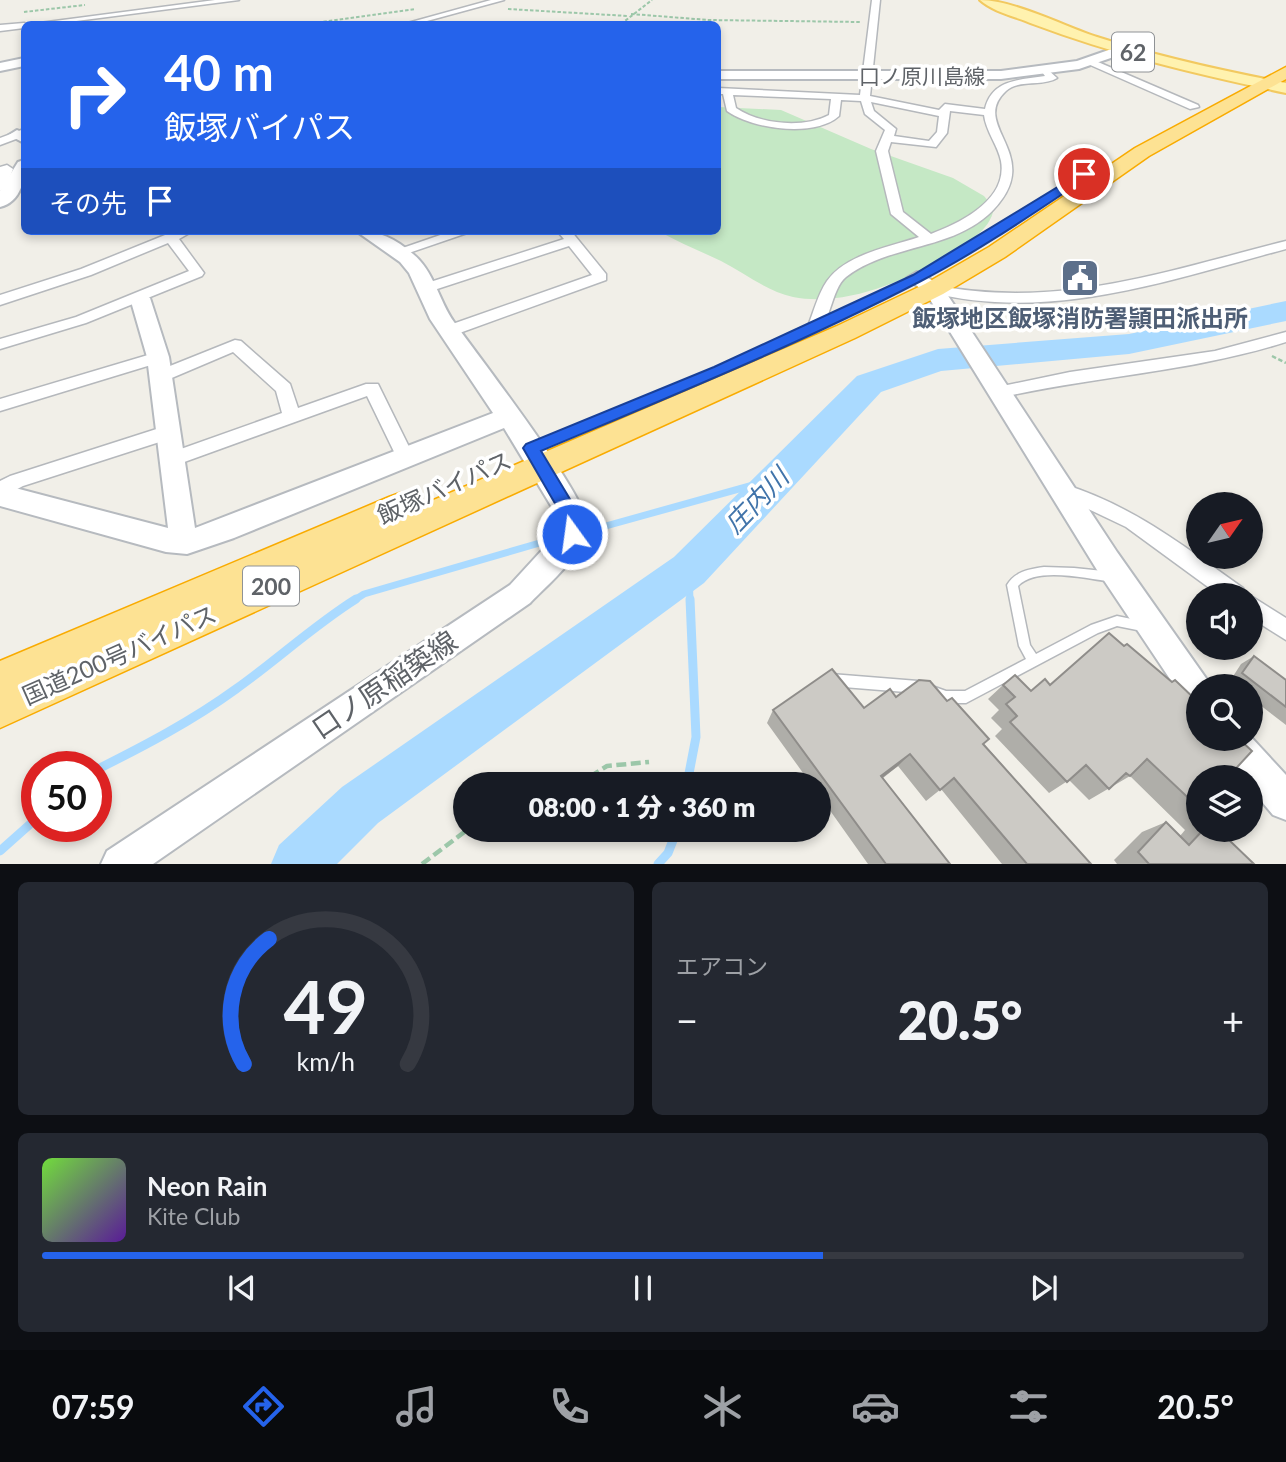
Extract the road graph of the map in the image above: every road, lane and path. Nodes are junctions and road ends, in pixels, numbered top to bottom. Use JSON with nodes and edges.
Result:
{"nodes":[{"id":1,"x":235,"y":0,"type":"edge"},
{"id":2,"x":500,"y":0,"type":"edge"},
{"id":3,"x":652,"y":0,"type":"edge"},
{"id":4,"x":876,"y":0,"type":"edge"},
{"id":5,"x":994,"y":1,"type":"edge"},
{"id":6,"x":88,"y":5,"type":"dead end"},
{"id":7,"x":472,"y":7,"type":"junction"},
{"id":8,"x":420,"y":8,"type":"dead end"},
{"id":9,"x":24,"y":12,"type":"dead end"},
{"id":10,"x":631,"y":14,"type":"junction"},
{"id":11,"x":628,"y":16,"type":"junction"},
{"id":12,"x":61,"y":21,"type":"edge"},
{"id":13,"x":328,"y":21,"type":"edge"},
{"id":14,"x":419,"y":21,"type":"edge"},
{"id":15,"x":624,"y":21,"type":"edge"},
{"id":16,"x":873,"y":23,"type":"junction"},
{"id":17,"x":21,"y":26,"type":"edge"},
{"id":18,"x":0,"y":28,"type":"edge"},
{"id":19,"x":1123,"y":49,"type":"junction"},
{"id":20,"x":1286,"y":61,"type":"edge"},
{"id":21,"x":1091,"y":62,"type":"junction"},
{"id":22,"x":21,"y":63,"type":"edge"},
{"id":23,"x":0,"y":67,"type":"edge"},
{"id":24,"x":1047,"y":72,"type":"junction"},
{"id":25,"x":1286,"y":72,"type":"edge"},
{"id":26,"x":721,"y":75,"type":"edge"},
{"id":27,"x":869,"y":76,"type":"junction"},
{"id":28,"x":1266,"y":84,"type":"edge"},
{"id":29,"x":722,"y":91,"type":"edge"},
{"id":30,"x":836,"y":98,"type":"junction"},
{"id":31,"x":866,"y":98,"type":"junction"},
{"id":32,"x":1194,"y":107,"type":"junction"},
{"id":33,"x":989,"y":113,"type":"junction"},
{"id":34,"x":942,"y":114,"type":"junction"},
{"id":35,"x":21,"y":135,"type":"edge"},
{"id":36,"x":888,"y":138,"type":"junction"},
{"id":37,"x":0,"y":142,"type":"edge"},
{"id":38,"x":21,"y":166,"type":"edge"},
{"id":39,"x":3,"y":170,"type":"edge"},
{"id":40,"x":21,"y":172,"type":"edge"},
{"id":41,"x":0,"y":187,"type":"edge"},
{"id":42,"x":0,"y":202,"type":"edge"},
{"id":43,"x":179,"y":235,"type":"edge"},
{"id":44,"x":371,"y":235,"type":"edge"},
{"id":45,"x":453,"y":235,"type":"edge"},
{"id":46,"x":568,"y":236,"type":"edge"},
{"id":47,"x":928,"y":238,"type":"junction"},
{"id":48,"x":172,"y":239,"type":"junction"},
{"id":49,"x":1286,"y":245,"type":"edge"},
{"id":50,"x":398,"y":252,"type":"junction"},
{"id":51,"x":926,"y":284,"type":"junction"},
{"id":52,"x":426,"y":288,"type":"junction"},
{"id":53,"x":140,"y":298,"type":"junction"},
{"id":54,"x":0,"y":300,"type":"edge"},
{"id":55,"x":816,"y":326,"type":"junction"},
{"id":56,"x":449,"y":331,"type":"junction"},
{"id":57,"x":1286,"y":337,"type":"edge"},
{"id":58,"x":0,"y":344,"type":"edge"},
{"id":59,"x":159,"y":367,"type":"junction"},
{"id":60,"x":997,"y":390,"type":"junction"},
{"id":61,"x":0,"y":405,"type":"edge"},
{"id":62,"x":509,"y":416,"type":"junction"},
{"id":63,"x":292,"y":418,"type":"junction"},
{"id":64,"x":169,"y":432,"type":"junction"},
{"id":65,"x":405,"y":457,"type":"junction"},
{"id":66,"x":537,"y":457,"type":"junction"},
{"id":67,"x":170,"y":460,"type":"junction"},
{"id":68,"x":0,"y":492,"type":"edge"},
{"id":69,"x":1063,"y":492,"type":"junction"},
{"id":70,"x":183,"y":541,"type":"junction"},
{"id":71,"x":1118,"y":578,"type":"junction"},
{"id":72,"x":1219,"y":583,"type":"edge"},
{"id":73,"x":1263,"y":614,"type":"edge"},
{"id":74,"x":1154,"y":629,"type":"junction"},
{"id":75,"x":1286,"y":630,"type":"edge"},
{"id":76,"x":1033,"y":661,"type":"junction"},
{"id":77,"x":1186,"y":676,"type":"edge"},
{"id":78,"x":0,"y":680,"type":"edge"},
{"id":79,"x":831,"y":680,"type":"edge"},
{"id":80,"x":0,"y":708,"type":"edge"},
{"id":81,"x":1241,"y":751,"type":"edge"},
{"id":82,"x":649,"y":762,"type":"dead end"},
{"id":83,"x":597,"y":772,"type":"edge"},
{"id":84,"x":1286,"y":802,"type":"edge"},
{"id":85,"x":453,"y":840,"type":"edge"},
{"id":86,"x":120,"y":863,"type":"edge"},
{"id":87,"x":422,"y":863,"type":"edge"}],
"edges":[{"from":1,"to":12,"type":"street"},
{"from":2,"to":7,"type":"street"},
{"from":3,"to":10,"type":"path"},
{"from":4,"to":16,"type":"street"},
{"from":5,"to":19,"type":"main road","number":"62"},
{"from":6,"to":9,"type":"path"},
{"from":7,"to":11,"type":"path"},
{"from":7,"to":14,"type":"street"},
{"from":8,"to":13,"type":"path"},
{"from":10,"to":11,"type":"path"},
{"from":10,"to":16,"type":"path"},
{"from":11,"to":15,"type":"path"},
{"from":16,"to":27,"type":"street"},
{"from":17,"to":18,"type":"street"},
{"from":19,"to":21,"type":"street","name":"口ノ原川島線"},
{"from":19,"to":28,"type":"main road","number":"62"},
{"from":20,"to":28,"type":"highway","name":"飯塚バイパス","number":"200"},
{"from":21,"to":24,"type":"street","name":"口ノ原川島線"},
{"from":21,"to":32,"type":"street"},
{"from":22,"to":23,"type":"street"},
{"from":24,"to":27,"type":"street","name":"口ノ原川島線"},
{"from":24,"to":33,"type":"street"},
{"from":25,"to":28,"type":"highway","name":"国道200号バイパス","number":"200"},
{"from":26,"to":27,"type":"street","name":"口ノ原川島線"},
{"from":27,"to":31,"type":"street"},
{"from":28,"to":32,"type":"highway","name":"飯塚バイパス","number":"200"},
{"from":28,"to":51,"type":"highway","name":"国道200号バイパス","number":"200"},
{"from":29,"to":30,"type":"street"},
{"from":29,"to":30,"type":"street"},
{"from":30,"to":31,"type":"street"},
{"from":31,"to":34,"type":"street"},
{"from":31,"to":36,"type":"street"},
{"from":32,"to":51,"type":"highway","name":"飯塚バイパス","number":"200"},
{"from":33,"to":34,"type":"street"},
{"from":33,"to":47,"type":"street"},
{"from":34,"to":36,"type":"street"},
{"from":35,"to":37,"type":"street"},
{"from":36,"to":47,"type":"street"},
{"from":38,"to":39,"type":"street"},
{"from":39,"to":41,"type":"street"},
{"from":40,"to":42,"type":"street"},
{"from":43,"to":48,"type":"street"},
{"from":44,"to":50,"type":"street","name":"口ノ原稲築線"},
{"from":45,"to":50,"type":"street"},
{"from":46,"to":52,"type":"street"},
{"from":46,"to":56,"type":"street"},
{"from":47,"to":55,"type":"street"},
{"from":48,"to":53,"type":"street"},
{"from":48,"to":54,"type":"street"},
{"from":49,"to":51,"type":"street"},
{"from":50,"to":52,"type":"street","name":"口ノ原稲築線"},
{"from":51,"to":55,"type":"highway","name":"飯塚バイパス","number":"200"},
{"from":51,"to":60,"type":"street"},
{"from":51,"to":66,"type":"highway","name":"国道200号バイパス","number":"200"},
{"from":52,"to":56,"type":"street","name":"口ノ原稲築線"},
{"from":53,"to":58,"type":"street"},
{"from":53,"to":59,"type":"street"},
{"from":55,"to":66,"type":"highway","name":"飯塚バイパス","number":"200"},
{"from":56,"to":62,"type":"street","name":"口ノ原稲築線"},
{"from":57,"to":60,"type":"street"},
{"from":59,"to":61,"type":"street"},
{"from":59,"to":63,"type":"street"},
{"from":59,"to":64,"type":"street"},
{"from":60,"to":69,"type":"street"},
{"from":62,"to":65,"type":"street"},
{"from":62,"to":66,"type":"street","name":"口ノ原稲築線"},
{"from":63,"to":65,"type":"street"},
{"from":63,"to":67,"type":"street"},
{"from":64,"to":67,"type":"street"},
{"from":64,"to":68,"type":"street"},
{"from":65,"to":70,"type":"street"},
{"from":66,"to":78,"type":"highway","name":"飯塚バイパス","number":"200"},
{"from":66,"to":80,"type":"highway","name":"国道200号バイパス","number":"200"},
{"from":66,"to":86,"type":"street","name":"口ノ原稲築線"},
{"from":67,"to":70,"type":"street"},
{"from":68,"to":70,"type":"street"},
{"from":69,"to":71,"type":"street"},
{"from":69,"to":72,"type":"street"},
{"from":71,"to":74,"type":"street"},
{"from":71,"to":76,"type":"lane"},
{"from":73,"to":75,"type":"street"},
{"from":74,"to":76,"type":"lane"},
{"from":74,"to":77,"type":"street"},
{"from":76,"to":79,"type":"lane"},
{"from":81,"to":84,"type":"street"},
{"from":82,"to":83,"type":"path"},
{"from":85,"to":87,"type":"path"}]}
